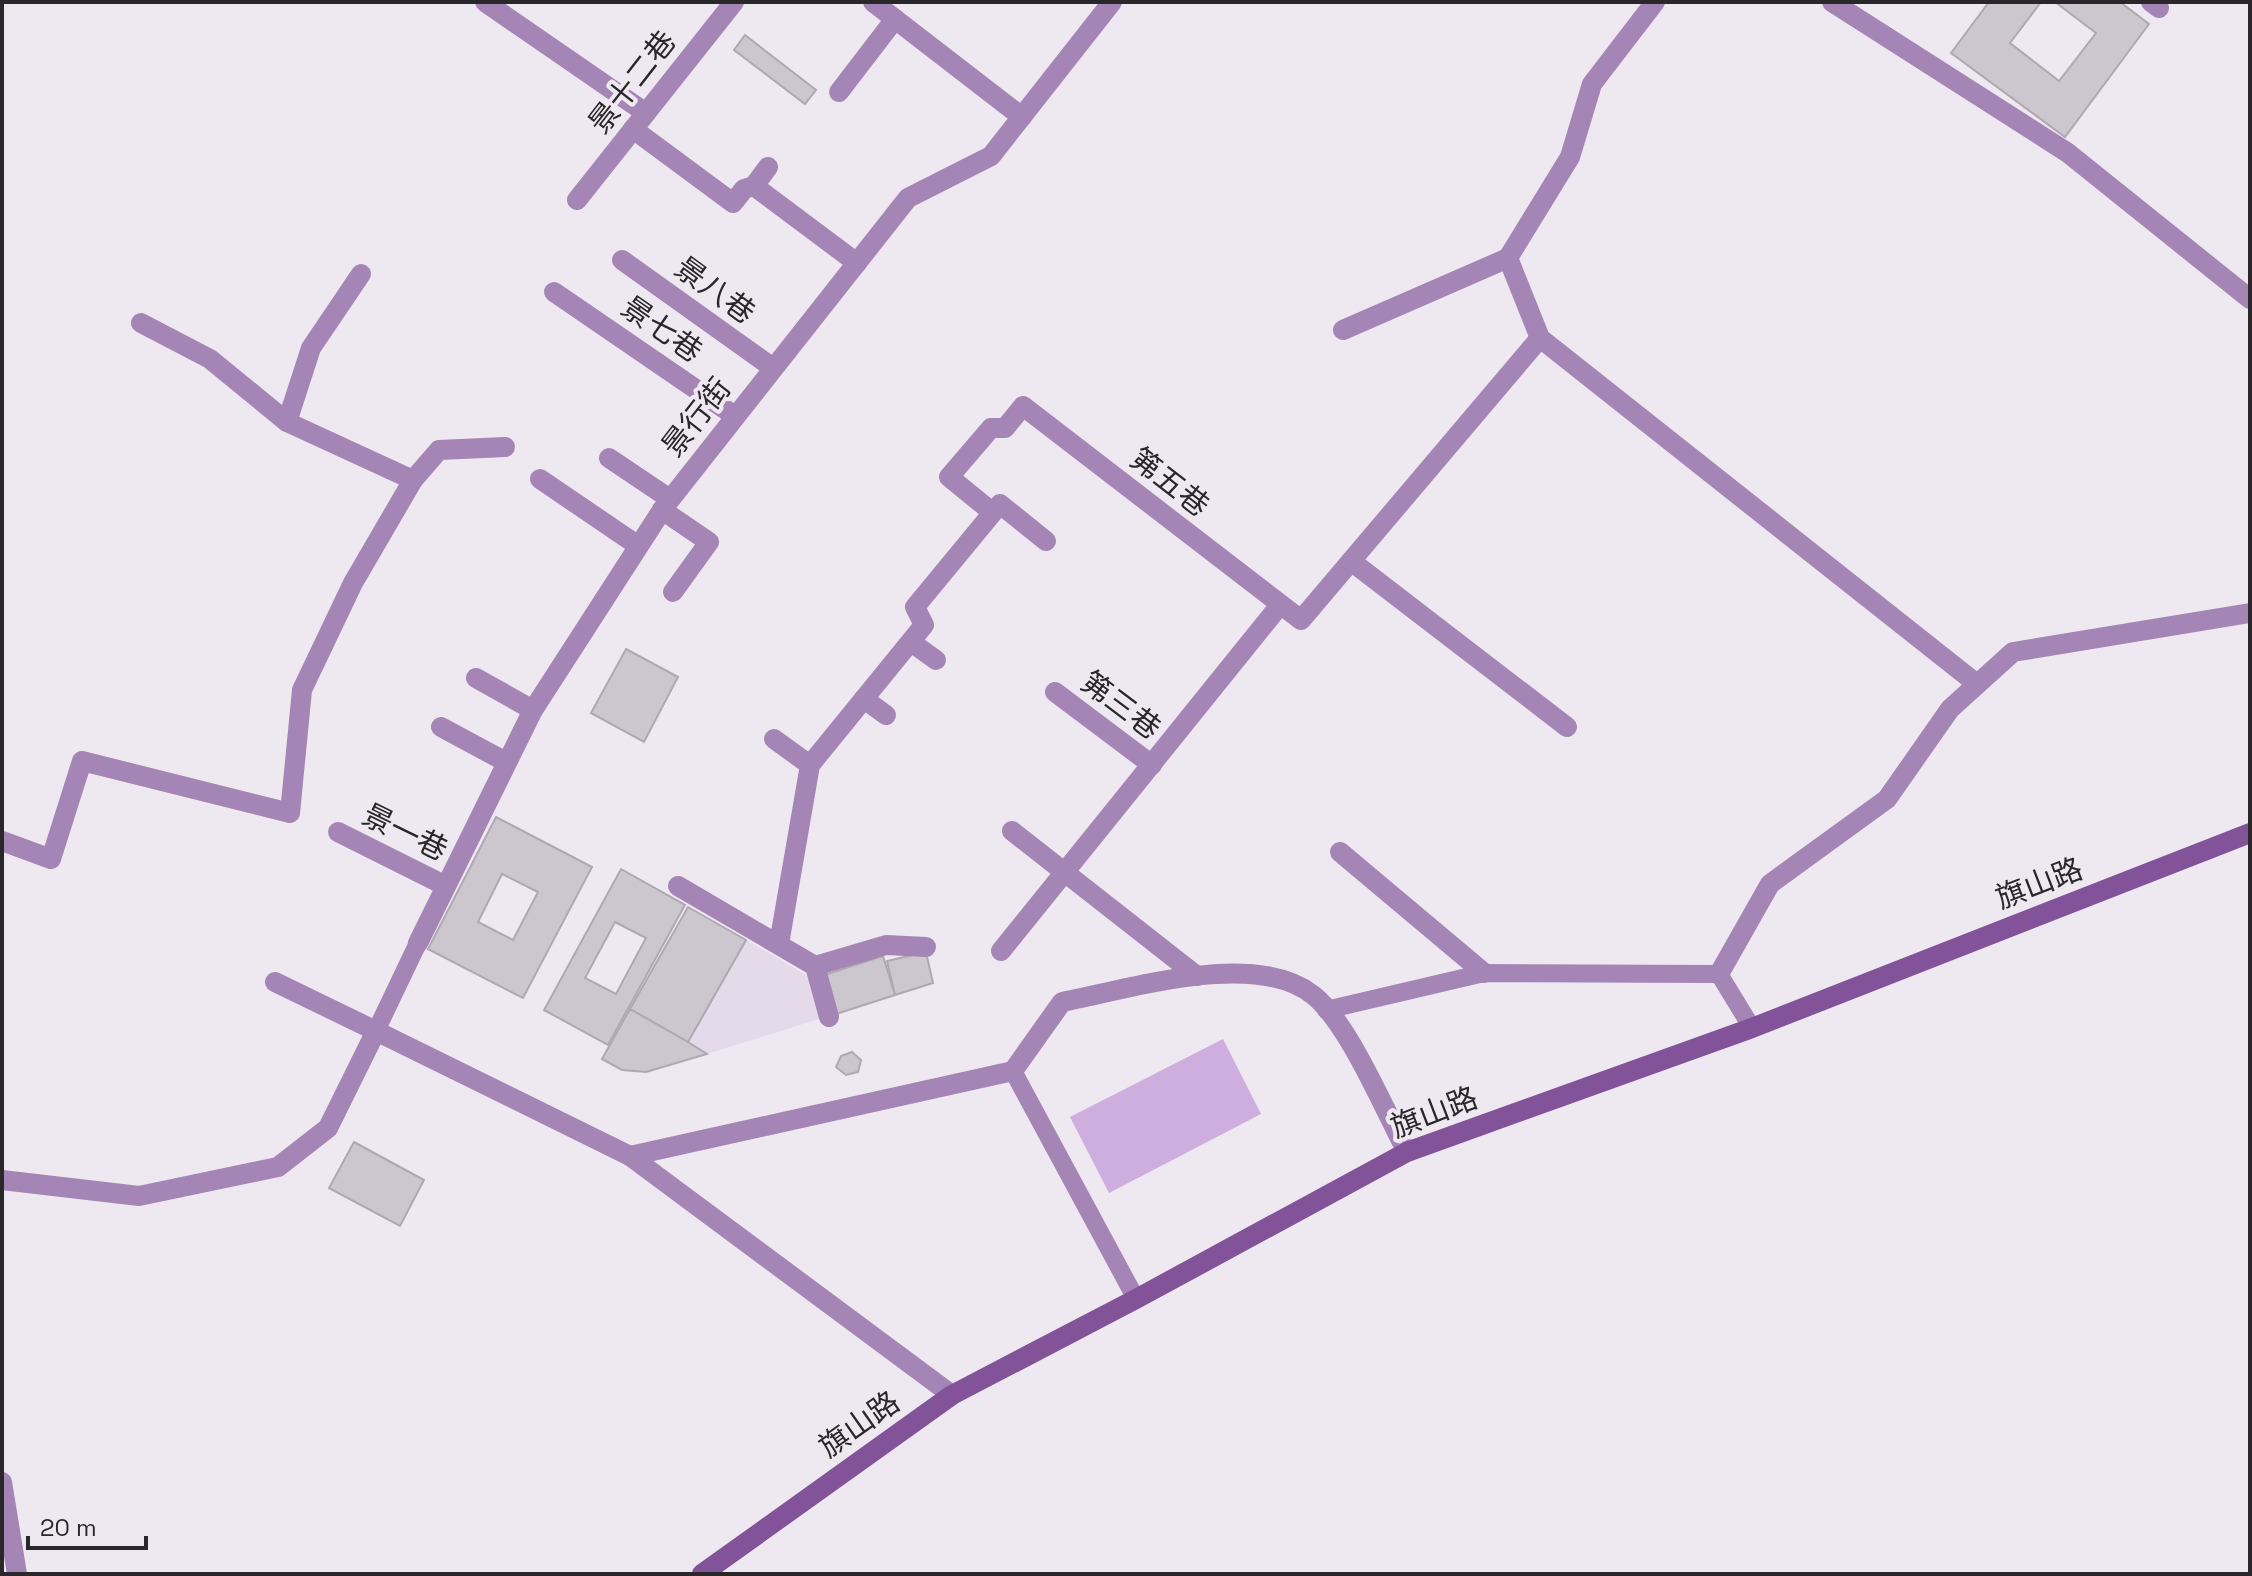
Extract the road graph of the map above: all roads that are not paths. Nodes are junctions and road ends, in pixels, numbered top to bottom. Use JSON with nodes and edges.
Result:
{"nodes":[{"id":1,"x":485,"y":2,"type":"edge"},
{"id":2,"x":734,"y":2,"type":"edge"},
{"id":3,"x":873,"y":2,"type":"edge"},
{"id":4,"x":1112,"y":2,"type":"edge"},
{"id":5,"x":1655,"y":2,"type":"edge"},
{"id":6,"x":1832,"y":2,"type":"edge"},
{"id":7,"x":895,"y":19,"type":"junction"},
{"id":8,"x":839,"y":92,"type":"dead end"},
{"id":9,"x":1022,"y":117,"type":"junction"},
{"id":10,"x":640,"y":121,"type":"junction"},
{"id":11,"x":768,"y":167,"type":"dead end"},
{"id":12,"x":754,"y":186,"type":"junction"},
{"id":13,"x":577,"y":200,"type":"dead end"},
{"id":14,"x":1508,"y":258,"type":"junction"},
{"id":15,"x":622,"y":260,"type":"dead end"},
{"id":16,"x":857,"y":263,"type":"junction"},
{"id":17,"x":361,"y":274,"type":"dead end"},
{"id":18,"x":554,"y":292,"type":"dead end"},
{"id":19,"x":2250,"y":299,"type":"edge"},
{"id":20,"x":141,"y":323,"type":"dead end"},
{"id":21,"x":1343,"y":330,"type":"dead end"},
{"id":22,"x":1540,"y":338,"type":"junction"},
{"id":23,"x":773,"y":368,"type":"junction"},
{"id":24,"x":735,"y":416,"type":"junction"},
{"id":25,"x":287,"y":422,"type":"junction"},
{"id":26,"x":505,"y":447,"type":"dead end"},
{"id":27,"x":609,"y":458,"type":"dead end"},
{"id":28,"x":540,"y":479,"type":"dead end"},
{"id":29,"x":413,"y":480,"type":"junction"},
{"id":30,"x":666,"y":504,"type":"junction"},
{"id":31,"x":992,"y":512,"type":"junction"},
{"id":32,"x":1046,"y":541,"type":"dead end"},
{"id":33,"x":637,"y":545,"type":"junction"},
{"id":34,"x":1351,"y":561,"type":"junction"},
{"id":35,"x":673,"y":592,"type":"dead end"},
{"id":36,"x":1280,"y":605,"type":"junction"},
{"id":37,"x":2250,"y":613,"type":"edge"},
{"id":38,"x":911,"y":642,"type":"junction"},
{"id":39,"x":936,"y":660,"type":"dead end"},
{"id":40,"x":476,"y":678,"type":"dead end"},
{"id":41,"x":1977,"y":684,"type":"junction"},
{"id":42,"x":1055,"y":692,"type":"dead end"},
{"id":43,"x":864,"y":699,"type":"junction"},
{"id":44,"x":533,"y":710,"type":"junction"},
{"id":45,"x":886,"y":715,"type":"dead end"},
{"id":46,"x":441,"y":727,"type":"dead end"},
{"id":47,"x":1567,"y":727,"type":"dead end"},
{"id":48,"x":774,"y":739,"type":"dead end"},
{"id":49,"x":506,"y":762,"type":"junction"},
{"id":50,"x":810,"y":765,"type":"junction"},
{"id":51,"x":1152,"y":765,"type":"junction"},
{"id":52,"x":1012,"y":831,"type":"dead end"},
{"id":53,"x":338,"y":832,"type":"dead end"},
{"id":54,"x":2250,"y":833,"type":"edge"},
{"id":55,"x":2,"y":841,"type":"edge"},
{"id":56,"x":1340,"y":852,"type":"dead end"},
{"id":57,"x":1065,"y":872,"type":"junction"},
{"id":58,"x":446,"y":886,"type":"junction"},
{"id":59,"x":678,"y":886,"type":"dead end"},
{"id":60,"x":418,"y":943,"type":"joint"},
{"id":61,"x":779,"y":944,"type":"junction"},
{"id":62,"x":926,"y":947,"type":"dead end"},
{"id":63,"x":1001,"y":951,"type":"dead end"},
{"id":64,"x":815,"y":966,"type":"junction"},
{"id":65,"x":1484,"y":973,"type":"junction"},
{"id":66,"x":1719,"y":974,"type":"junction"},
{"id":67,"x":1197,"y":976,"type":"junction"},
{"id":68,"x":275,"y":982,"type":"dead end"},
{"id":69,"x":1326,"y":1010,"type":"junction"},
{"id":70,"x":829,"y":1017,"type":"dead end"},
{"id":71,"x":1752,"y":1028,"type":"junction"},
{"id":72,"x":376,"y":1031,"type":"junction"},
{"id":73,"x":1013,"y":1071,"type":"junction"},
{"id":74,"x":1407,"y":1152,"type":"junction"},
{"id":75,"x":630,"y":1156,"type":"junction"},
{"id":76,"x":2,"y":1180,"type":"edge"},
{"id":77,"x":1136,"y":1299,"type":"junction"},
{"id":78,"x":952,"y":1395,"type":"junction"},
{"id":79,"x":2,"y":1482,"type":"edge"},
{"id":80,"x":17,"y":1574,"type":"edge"},
{"id":81,"x":702,"y":1574,"type":"edge"}],
"edges":[{"from":1,"to":10,"type":"street"},
{"from":2,"to":10,"type":"street","name":"景十二巷"},
{"from":3,"to":7,"type":"street"},
{"from":4,"to":9,"type":"street","name":"景行街"},
{"from":5,"to":14,"type":"street"},
{"from":6,"to":19,"type":"street"},
{"from":7,"to":8,"type":"street"},
{"from":7,"to":9,"type":"street"},
{"from":9,"to":16,"type":"street","name":"景行街"},
{"from":10,"to":12,"type":"street"},
{"from":10,"to":13,"type":"street","name":"景十二巷"},
{"from":11,"to":12,"type":"street"},
{"from":12,"to":16,"type":"street"},
{"from":14,"to":21,"type":"street"},
{"from":14,"to":22,"type":"street"},
{"from":15,"to":23,"type":"street","name":"景八巷"},
{"from":16,"to":23,"type":"street","name":"景行街"},
{"from":17,"to":25,"type":"street"},
{"from":18,"to":24,"type":"street","name":"景七巷"},
{"from":20,"to":25,"type":"street"},
{"from":22,"to":34,"type":"street"},
{"from":22,"to":41,"type":"street"},
{"from":23,"to":24,"type":"street","name":"景行街"},
{"from":24,"to":30,"type":"street","name":"景行街"},
{"from":25,"to":29,"type":"street"},
{"from":26,"to":29,"type":"street"},
{"from":27,"to":30,"type":"street"},
{"from":28,"to":33,"type":"street"},
{"from":29,"to":55,"type":"street"},
{"from":30,"to":33,"type":"street","name":"景行街"},
{"from":30,"to":35,"type":"street"},
{"from":31,"to":32,"type":"street"},
{"from":31,"to":36,"type":"street","name":"笰五巷"},
{"from":31,"to":38,"type":"street"},
{"from":33,"to":44,"type":"street","name":"景行街"},
{"from":34,"to":36,"type":"street"},
{"from":34,"to":47,"type":"street"},
{"from":36,"to":51,"type":"street"},
{"from":37,"to":41,"type":"street"},
{"from":38,"to":39,"type":"street"},
{"from":38,"to":43,"type":"street"},
{"from":40,"to":44,"type":"street"},
{"from":41,"to":66,"type":"street"},
{"from":42,"to":51,"type":"street","name":"笰三巷"},
{"from":43,"to":45,"type":"street"},
{"from":43,"to":50,"type":"street"},
{"from":44,"to":49,"type":"street","name":"景行街"},
{"from":46,"to":49,"type":"street"},
{"from":48,"to":50,"type":"street"},
{"from":49,"to":58,"type":"street","name":"景行街"},
{"from":50,"to":61,"type":"street"},
{"from":51,"to":57,"type":"street"},
{"from":52,"to":57,"type":"street"},
{"from":53,"to":58,"type":"street","name":"景一巷"},
{"from":54,"to":71,"type":"street","name":"旗山路"},
{"from":56,"to":65,"type":"street"},
{"from":57,"to":63,"type":"street"},
{"from":57,"to":67,"type":"street"},
{"from":58,"to":60,"type":"street","name":"景行街"},
{"from":59,"to":61,"type":"street"},
{"from":60,"to":72,"type":"lane"},
{"from":61,"to":64,"type":"street"},
{"from":62,"to":64,"type":"street"},
{"from":64,"to":70,"type":"street"},
{"from":65,"to":66,"type":"lane"},
{"from":65,"to":69,"type":"lane"},
{"from":66,"to":71,"type":"lane"},
{"from":67,"to":69,"type":"street"},
{"from":67,"to":73,"type":"street"},
{"from":68,"to":72,"type":"street"},
{"from":69,"to":74,"type":"street"},
{"from":71,"to":74,"type":"street","name":"旗山路"},
{"from":72,"to":75,"type":"street"},
{"from":72,"to":76,"type":"street"},
{"from":73,"to":75,"type":"street"},
{"from":73,"to":77,"type":"lane"},
{"from":74,"to":77,"type":"street","name":"旗山路"},
{"from":75,"to":78,"type":"street"},
{"from":77,"to":78,"type":"street","name":"旗山路"},
{"from":78,"to":81,"type":"street","name":"旗山路"},
{"from":79,"to":80,"type":"street"}]}
